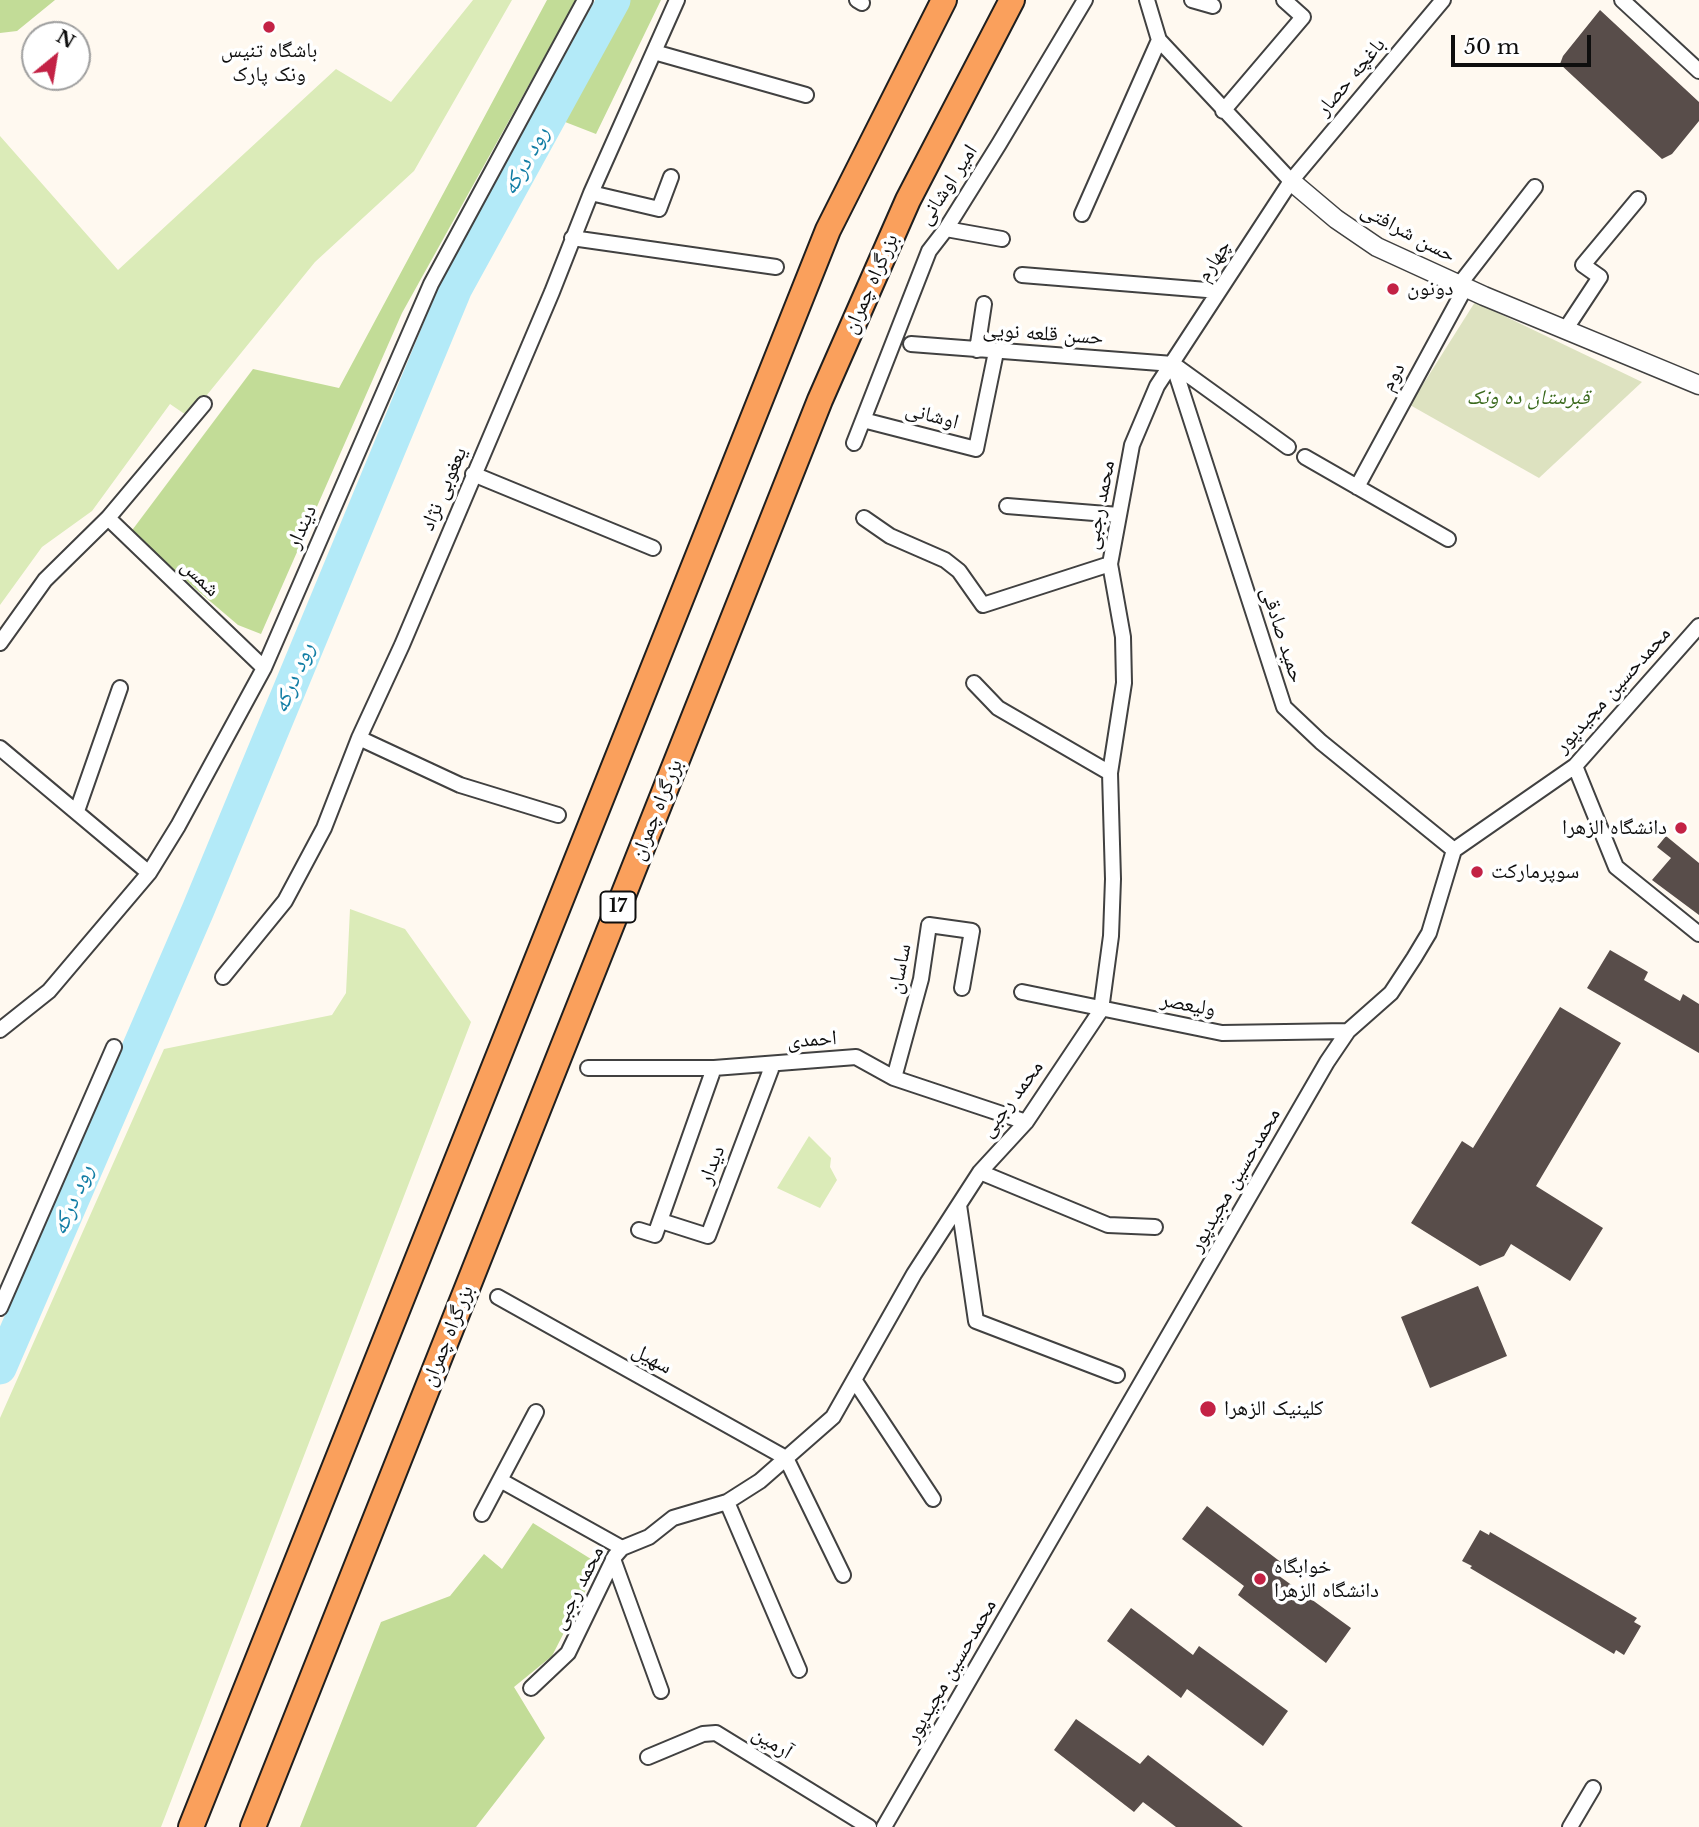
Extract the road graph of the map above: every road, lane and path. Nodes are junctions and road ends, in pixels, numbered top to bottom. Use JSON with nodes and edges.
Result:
{"nodes":[{"id":1,"x":585,"y":0,"type":"edge"},
{"id":2,"x":677,"y":0,"type":"edge"},
{"id":3,"x":944,"y":0,"type":"edge"},
{"id":4,"x":1012,"y":0,"type":"edge"},
{"id":5,"x":1085,"y":0,"type":"edge"},
{"id":6,"x":1147,"y":0,"type":"edge"},
{"id":7,"x":1192,"y":0,"type":"edge"},
{"id":8,"x":1284,"y":0,"type":"edge"},
{"id":9,"x":1443,"y":0,"type":"edge"},
{"id":10,"x":1622,"y":0,"type":"edge"},
{"id":11,"x":1213,"y":6,"type":"dead end"},
{"id":12,"x":1159,"y":40,"type":"junction"},
{"id":13,"x":654,"y":52,"type":"junction"},
{"id":14,"x":1699,"y":71,"type":"edge"},
{"id":15,"x":806,"y":95,"type":"dead end"},
{"id":16,"x":1223,"y":111,"type":"junction"},
{"id":17,"x":671,"y":177,"type":"dead end"},
{"id":18,"x":1291,"y":181,"type":"junction"},
{"id":19,"x":1535,"y":187,"type":"dead end"},
{"id":20,"x":591,"y":193,"type":"junction"},
{"id":21,"x":1638,"y":199,"type":"dead end"},
{"id":22,"x":1082,"y":214,"type":"dead end"},
{"id":23,"x":946,"y":229,"type":"junction"},
{"id":24,"x":572,"y":238,"type":"junction"},
{"id":25,"x":1002,"y":239,"type":"dead end"},
{"id":26,"x":776,"y":267,"type":"dead end"},
{"id":27,"x":1022,"y":275,"type":"dead end"},
{"id":28,"x":1462,"y":286,"type":"junction"},
{"id":29,"x":1219,"y":291,"type":"junction"},
{"id":30,"x":984,"y":304,"type":"dead end"},
{"id":31,"x":1565,"y":330,"type":"junction"},
{"id":32,"x":911,"y":344,"type":"dead end"},
{"id":33,"x":977,"y":350,"type":"junction"},
{"id":34,"x":996,"y":352,"type":"junction"},
{"id":35,"x":1173,"y":364,"type":"junction"},
{"id":36,"x":1697,"y":386,"type":"edge"},
{"id":37,"x":204,"y":404,"type":"dead end"},
{"id":38,"x":863,"y":420,"type":"junction"},
{"id":39,"x":854,"y":443,"type":"dead end"},
{"id":40,"x":1288,"y":447,"type":"dead end"},
{"id":41,"x":1304,"y":457,"type":"dead end"},
{"id":42,"x":473,"y":474,"type":"junction"},
{"id":43,"x":1357,"y":487,"type":"junction"},
{"id":44,"x":1007,"y":506,"type":"dead end"},
{"id":45,"x":1119,"y":515,"type":"junction"},
{"id":46,"x":864,"y":517,"type":"dead end"},
{"id":47,"x":108,"y":518,"type":"junction"},
{"id":48,"x":1448,"y":539,"type":"dead end"},
{"id":49,"x":653,"y":548,"type":"dead end"},
{"id":50,"x":1110,"y":564,"type":"junction"},
{"id":51,"x":1699,"y":626,"type":"edge"},
{"id":52,"x":0,"y":643,"type":"edge"},
{"id":53,"x":264,"y":668,"type":"junction"},
{"id":54,"x":974,"y":683,"type":"dead end"},
{"id":55,"x":120,"y":688,"type":"dead end"},
{"id":56,"x":359,"y":738,"type":"junction"},
{"id":57,"x":0,"y":748,"type":"edge"},
{"id":58,"x":1575,"y":766,"type":"junction"},
{"id":59,"x":1110,"y":773,"type":"junction"},
{"id":60,"x":77,"y":811,"type":"junction"},
{"id":61,"x":558,"y":815,"type":"dead end"},
{"id":62,"x":1454,"y":850,"type":"junction"},
{"id":63,"x":149,"y":873,"type":"junction"},
{"id":64,"x":1699,"y":934,"type":"edge"},
{"id":65,"x":223,"y":977,"type":"dead end"},
{"id":66,"x":962,"y":988,"type":"dead end"},
{"id":67,"x":1022,"y":992,"type":"dead end"},
{"id":68,"x":1101,"y":1010,"type":"junction"},
{"id":69,"x":0,"y":1030,"type":"edge"},
{"id":70,"x":1348,"y":1031,"type":"junction"},
{"id":71,"x":114,"y":1047,"type":"dead end"},
{"id":72,"x":773,"y":1064,"type":"junction"},
{"id":73,"x":588,"y":1068,"type":"dead end"},
{"id":74,"x":714,"y":1068,"type":"junction"},
{"id":75,"x":894,"y":1078,"type":"junction"},
{"id":76,"x":1026,"y":1122,"type":"junction"},
{"id":77,"x":980,"y":1172,"type":"junction"},
{"id":78,"x":959,"y":1205,"type":"junction"},
{"id":79,"x":661,"y":1221,"type":"junction"},
{"id":80,"x":1155,"y":1227,"type":"dead end"},
{"id":81,"x":639,"y":1230,"type":"dead end"},
{"id":82,"x":498,"y":1297,"type":"dead end"},
{"id":83,"x":0,"y":1307,"type":"edge"},
{"id":84,"x":1117,"y":1375,"type":"dead end"},
{"id":85,"x":855,"y":1381,"type":"junction"},
{"id":86,"x":536,"y":1412,"type":"dead end"},
{"id":87,"x":786,"y":1458,"type":"junction"},
{"id":88,"x":500,"y":1480,"type":"junction"},
{"id":89,"x":933,"y":1499,"type":"dead end"},
{"id":90,"x":727,"y":1502,"type":"junction"},
{"id":91,"x":482,"y":1514,"type":"dead end"},
{"id":92,"x":617,"y":1554,"type":"junction"},
{"id":93,"x":843,"y":1575,"type":"dead end"},
{"id":94,"x":799,"y":1670,"type":"dead end"},
{"id":95,"x":531,"y":1688,"type":"dead end"},
{"id":96,"x":661,"y":1690,"type":"dead end"},
{"id":97,"x":648,"y":1757,"type":"dead end"},
{"id":98,"x":1592,"y":1788,"type":"dead end"},
{"id":99,"x":191,"y":1827,"type":"edge"},
{"id":100,"x":253,"y":1827,"type":"edge"},
{"id":101,"x":869,"y":1827,"type":"edge"},
{"id":102,"x":884,"y":1827,"type":"edge"},
{"id":103,"x":1570,"y":1827,"type":"edge"}],
"edges":[{"from":1,"to":53,"type":"street","name":"دیندار"},
{"from":2,"to":13,"type":"street","name":"یعغوبی نژاد"},
{"from":3,"to":99,"type":"highway"},
{"from":4,"to":100,"type":"highway","name":"بزرگراه چمران","number":"17"},
{"from":5,"to":23,"type":"street","name":"امیر اوشانی"},
{"from":6,"to":12,"type":"street","name":"حسن شرافتی"},
{"from":7,"to":11,"type":"street"},
{"from":8,"to":16,"type":"street"},
{"from":9,"to":18,"type":"street","name":"باغچه حصار"},
{"from":10,"to":14,"type":"street"},
{"from":12,"to":16,"type":"street","name":"حسن شرافتی"},
{"from":12,"to":22,"type":"street"},
{"from":13,"to":15,"type":"street"},
{"from":13,"to":20,"type":"street","name":"یعغوبی نژاد"},
{"from":16,"to":18,"type":"street","name":"حسن شرافتی"},
{"from":17,"to":20,"type":"street"},
{"from":18,"to":28,"type":"street","name":"حسن شرافتی"},
{"from":18,"to":29,"type":"street","name":"چهارم"},
{"from":19,"to":28,"type":"street","name":"دوم"},
{"from":20,"to":24,"type":"street","name":"یعغوبی نژاد"},
{"from":21,"to":31,"type":"street"},
{"from":23,"to":25,"type":"street"},
{"from":23,"to":38,"type":"street","name":"امیر اوشانی"},
{"from":24,"to":26,"type":"street"},
{"from":24,"to":42,"type":"street","name":"یعغوبی نژاد"},
{"from":27,"to":29,"type":"street"},
{"from":28,"to":31,"type":"street","name":"حسن شرافتی"},
{"from":28,"to":43,"type":"street","name":"دوم"},
{"from":29,"to":35,"type":"street","name":"چهارم"},
{"from":30,"to":33,"type":"street"},
{"from":31,"to":36,"type":"street","name":"حسن شرافتی"},
{"from":32,"to":33,"type":"street","name":"حسن قلعه نویی"},
{"from":33,"to":34,"type":"street","name":"حسن قلعه نویی"},
{"from":34,"to":35,"type":"street","name":"حسن قلعه نویی"},
{"from":34,"to":38,"type":"street","name":"اوشانی"},
{"from":35,"to":40,"type":"street"},
{"from":35,"to":45,"type":"street","name":"محمد رجبی"},
{"from":35,"to":62,"type":"street","name":"حمید صادقی"},
{"from":37,"to":47,"type":"street"},
{"from":38,"to":39,"type":"street","name":"امیر اوشانی"},
{"from":41,"to":43,"type":"street"},
{"from":42,"to":49,"type":"street"},
{"from":42,"to":56,"type":"street","name":"یعغوبی نژاد"},
{"from":43,"to":48,"type":"street"},
{"from":44,"to":45,"type":"street"},
{"from":45,"to":50,"type":"street","name":"محمد رجبی"},
{"from":46,"to":50,"type":"street"},
{"from":47,"to":52,"type":"street"},
{"from":47,"to":53,"type":"street","name":"شمس"},
{"from":50,"to":59,"type":"street","name":"محمد رجبی"},
{"from":51,"to":58,"type":"street","name":"محمدحسین مجیدپور"},
{"from":53,"to":63,"type":"street","name":"دیندار"},
{"from":54,"to":59,"type":"street"},
{"from":55,"to":60,"type":"street"},
{"from":56,"to":61,"type":"street"},
{"from":56,"to":65,"type":"street","name":"یعغوبی نژاد"},
{"from":57,"to":60,"type":"street"},
{"from":58,"to":62,"type":"street","name":"محمدحسین مجیدپور"},
{"from":58,"to":64,"type":"street"},
{"from":59,"to":68,"type":"street","name":"محمد رجبی"},
{"from":60,"to":63,"type":"street"},
{"from":62,"to":70,"type":"street","name":"محمدحسین مجیدپور"},
{"from":63,"to":69,"type":"street","name":"دیندار"},
{"from":66,"to":75,"type":"street","name":"ساسان"},
{"from":67,"to":68,"type":"street","name":"ولیعصر"},
{"from":68,"to":70,"type":"street","name":"ولیعصر"},
{"from":68,"to":76,"type":"street","name":"محمد رجبی"},
{"from":70,"to":102,"type":"street","name":"محمدحسین مجیدپور"},
{"from":71,"to":83,"type":"street"},
{"from":72,"to":74,"type":"street","name":"احمدی"},
{"from":72,"to":75,"type":"street","name":"احمدی"},
{"from":72,"to":79,"type":"street","name":"دیدار"},
{"from":73,"to":74,"type":"street","name":"احمدی"},
{"from":74,"to":79,"type":"street"},
{"from":75,"to":76,"type":"street","name":"احمدی"},
{"from":76,"to":77,"type":"street","name":"محمد رجبی"},
{"from":77,"to":78,"type":"street","name":"محمد رجبی"},
{"from":77,"to":80,"type":"street"},
{"from":78,"to":84,"type":"street"},
{"from":78,"to":85,"type":"street","name":"محمد رجبی"},
{"from":79,"to":81,"type":"street"},
{"from":82,"to":87,"type":"street","name":"سهیل"},
{"from":85,"to":87,"type":"street","name":"محمد رجبی"},
{"from":85,"to":89,"type":"street"},
{"from":86,"to":88,"type":"street"},
{"from":87,"to":90,"type":"street","name":"محمد رجبی"},
{"from":87,"to":93,"type":"street"},
{"from":88,"to":91,"type":"street"},
{"from":88,"to":92,"type":"street"},
{"from":90,"to":92,"type":"street","name":"محمد رجبی"},
{"from":90,"to":94,"type":"street"},
{"from":92,"to":95,"type":"street","name":"محمد رجبی"},
{"from":92,"to":96,"type":"street"},
{"from":97,"to":101,"type":"street","name":"آرمین"},
{"from":98,"to":103,"type":"street"}]}
